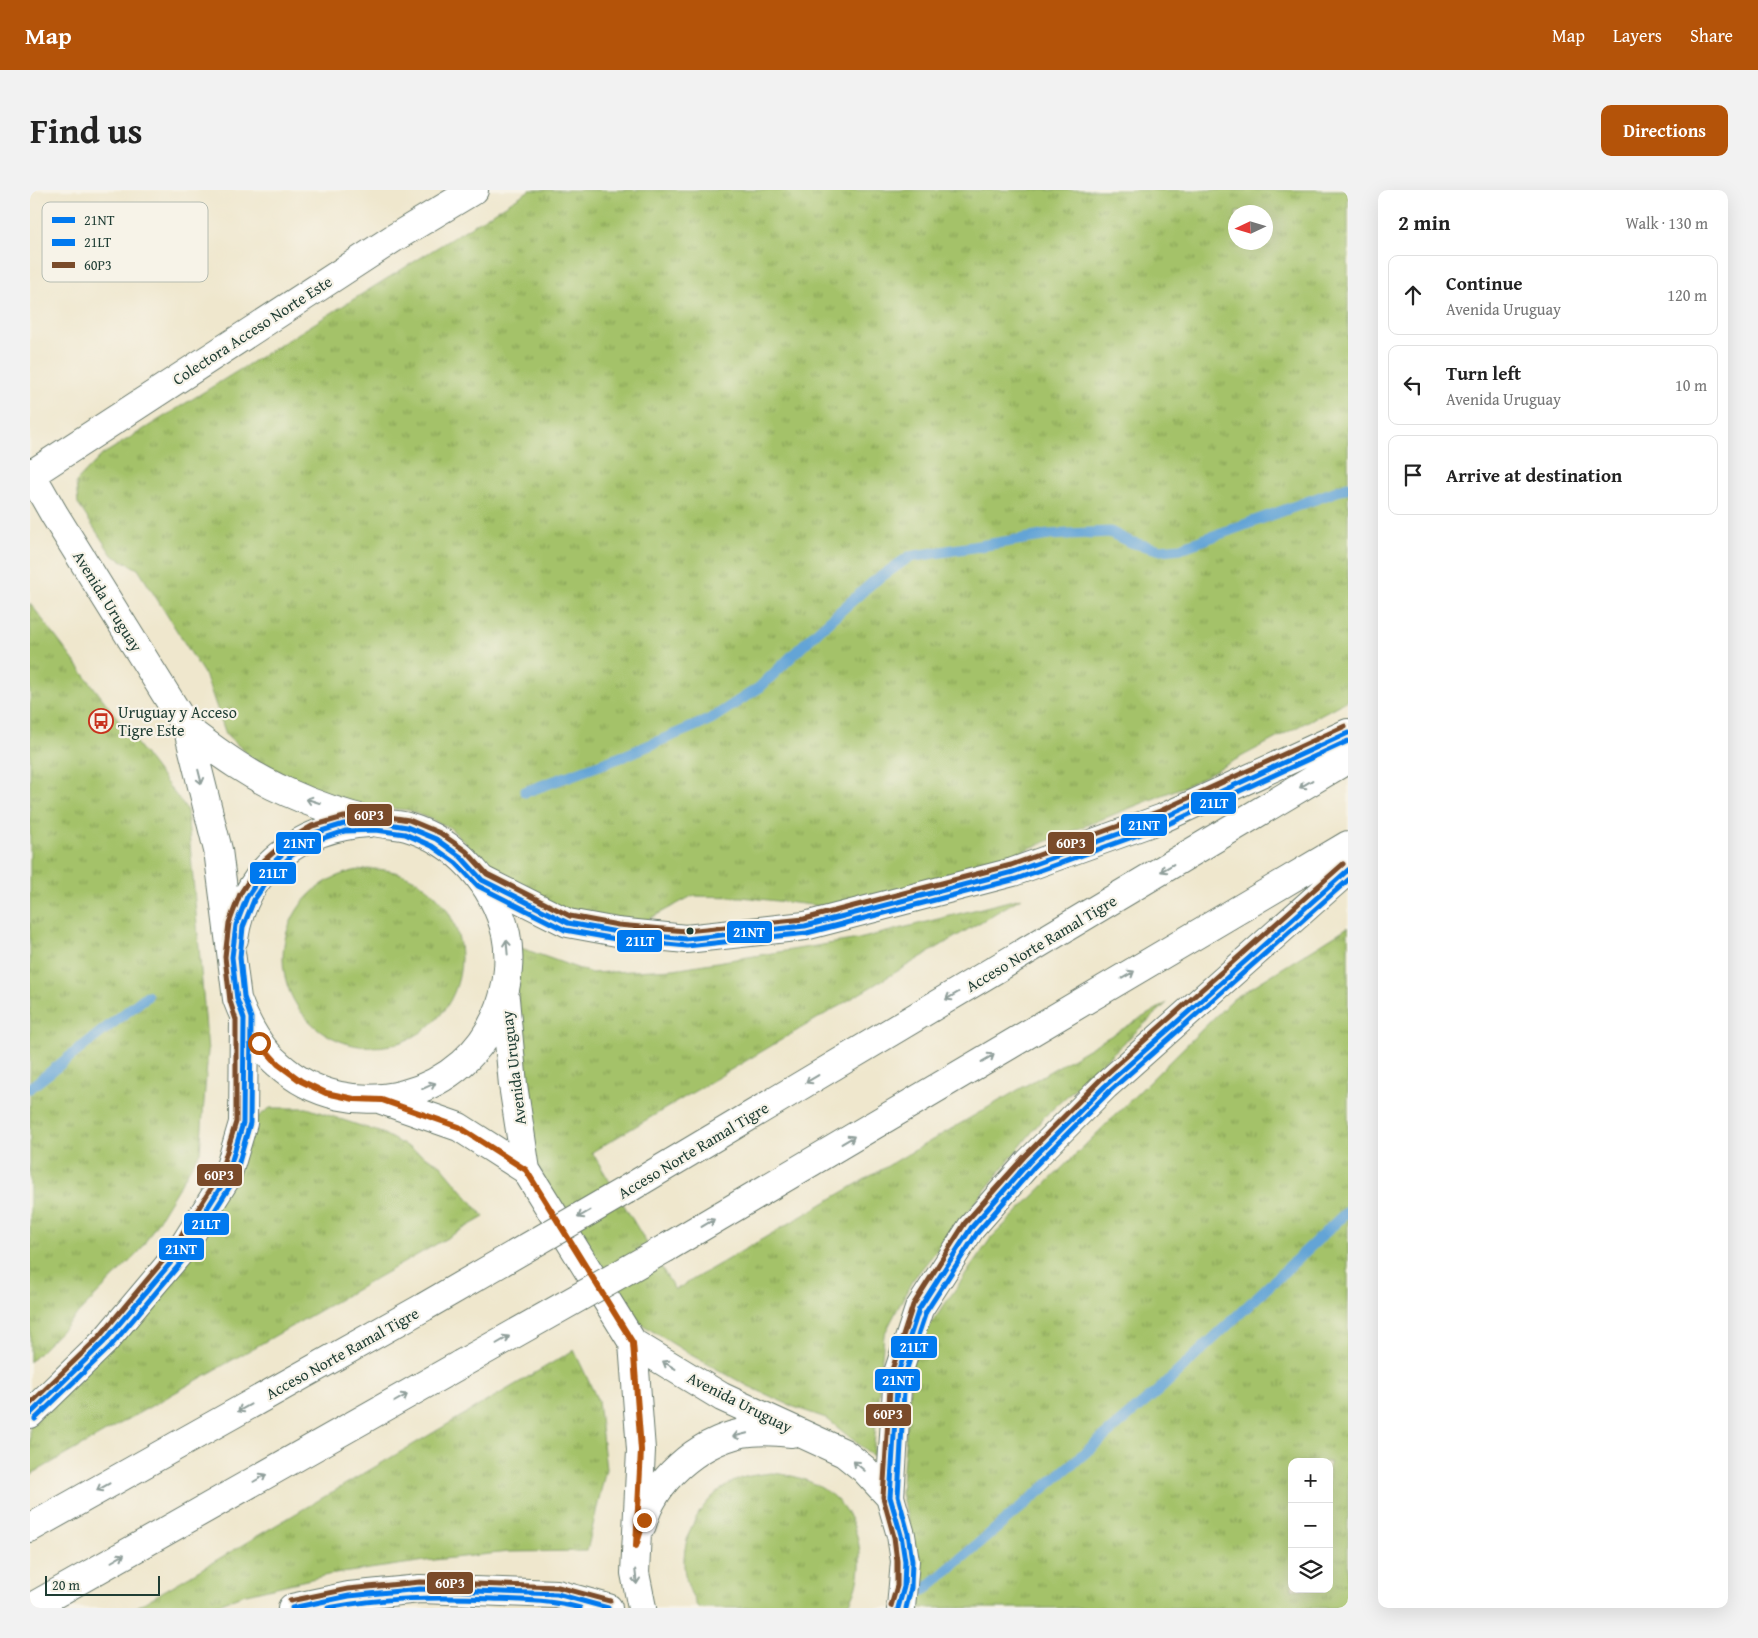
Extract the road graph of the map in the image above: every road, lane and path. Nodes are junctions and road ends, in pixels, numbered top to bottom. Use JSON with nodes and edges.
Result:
{"nodes":[{"id":1,"x":474,"y":190,"type":"edge"},
{"id":2,"x":31,"y":473,"type":"edge"},
{"id":3,"x":188,"y":730,"type":"junction"},
{"id":4,"x":1348,"y":733,"type":"edge"},
{"id":5,"x":1348,"y":759,"type":"edge"},
{"id":6,"x":376,"y":822,"type":"junction"},
{"id":7,"x":1348,"y":845,"type":"edge"},
{"id":8,"x":1348,"y":870,"type":"edge"},
{"id":9,"x":482,"y":880,"type":"junction"},
{"id":10,"x":232,"y":957,"type":"junction"},
{"id":11,"x":504,"y":995,"type":"junction"},
{"id":12,"x":244,"y":1019,"type":"junction"},
{"id":13,"x":382,"y":1100,"type":"junction"},
{"id":14,"x":526,"y":1170,"type":"junction"},
{"id":15,"x":633,"y":1343,"type":"junction"},
{"id":16,"x":30,"y":1414,"type":"edge"},
{"id":17,"x":822,"y":1442,"type":"junction"},
{"id":18,"x":890,"y":1498,"type":"junction"},
{"id":19,"x":30,"y":1528,"type":"edge"},
{"id":20,"x":636,"y":1546,"type":"junction"},
{"id":21,"x":901,"y":1601,"type":"edge"},
{"id":22,"x":30,"y":1608,"type":"edge"},
{"id":23,"x":292,"y":1608,"type":"edge"},
{"id":24,"x":608,"y":1608,"type":"edge"},
{"id":25,"x":642,"y":1608,"type":"edge"}],
"edges":[{"from":1,"to":2,"type":"main road","name":"Colectora Acceso Norte Este"},
{"from":2,"to":3,"type":"main road","name":"Avenida Uruguay"},
{"from":6,"to":3,"type":"main road","name":"Avenida Uruguay","one_way":true},
{"from":3,"to":10,"type":"main road","name":"Avenida Uruguay","one_way":true},
{"from":4,"to":9,"type":"main road"},
{"from":5,"to":19,"type":"main road","name":"Acceso Norte Ramal Tigre","one_way":true,"bridge":true},
{"from":6,"to":9,"type":"main road","name":"Avenida Uruguay"},
{"from":6,"to":10,"type":"main road","name":"Avenida Uruguay"},
{"from":22,"to":7,"type":"main road","one_way":true,"bridge":true},
{"from":8,"to":18,"type":"main road"},
{"from":11,"to":9,"type":"main road","name":"Avenida Uruguay","one_way":true},
{"from":10,"to":12,"type":"main road","name":"Avenida Uruguay"},
{"from":13,"to":11,"type":"main road","name":"Avenida Uruguay","one_way":true},
{"from":11,"to":14,"type":"main road","name":"Avenida Uruguay"},
{"from":12,"to":13,"type":"main road","name":"Avenida Uruguay"},
{"from":12,"to":16,"type":"main road"},
{"from":13,"to":14,"type":"main road","name":"Avenida Uruguay"},
{"from":14,"to":15,"type":"main road","name":"Avenida Uruguay"},
{"from":17,"to":15,"type":"main road","name":"Avenida Uruguay","one_way":true},
{"from":15,"to":20,"type":"main road","name":"Avenida Uruguay"},
{"from":18,"to":17,"type":"main road","name":"Avenida Uruguay","one_way":true},
{"from":17,"to":20,"type":"main road","name":"Avenida Uruguay","one_way":true},
{"from":18,"to":21,"type":"main road","name":"Avenida Uruguay"},
{"from":20,"to":25,"type":"main road","name":"Avenida Uruguay","one_way":true},
{"from":23,"to":24,"type":"main road"}]}
